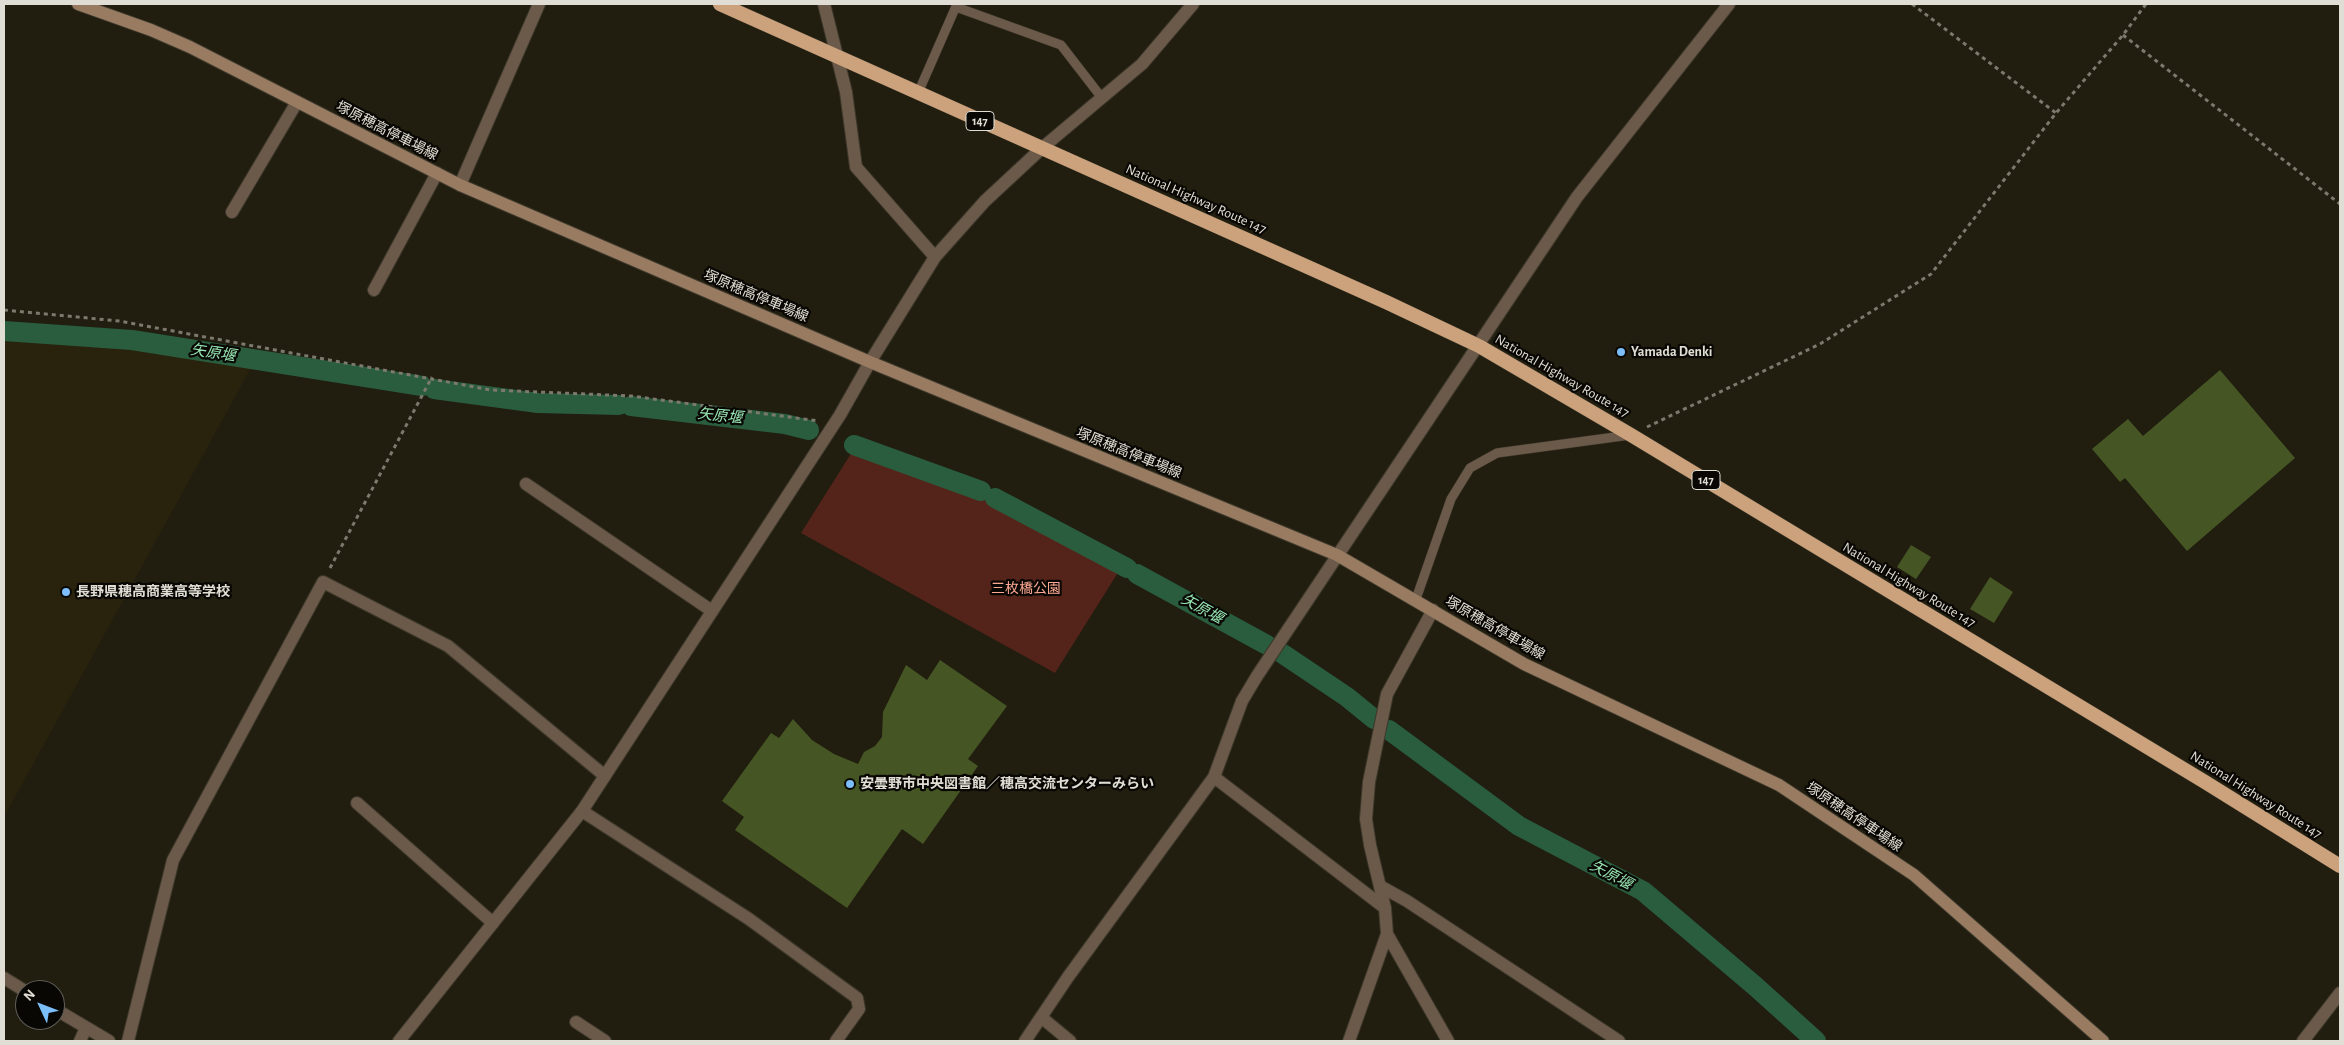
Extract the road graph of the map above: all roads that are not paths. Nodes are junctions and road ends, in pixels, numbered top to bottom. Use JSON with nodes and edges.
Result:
{"nodes":[{"id":1,"x":78,"y":4,"type":"edge"},
{"id":2,"x":539,"y":4,"type":"edge"},
{"id":3,"x":720,"y":4,"type":"edge"},
{"id":4,"x":824,"y":4,"type":"edge"},
{"id":5,"x":1193,"y":4,"type":"edge"},
{"id":6,"x":1729,"y":4,"type":"edge"},
{"id":7,"x":957,"y":5,"type":"edge"},
{"id":8,"x":836,"y":57,"type":"junction"},
{"id":9,"x":918,"y":93,"type":"junction"},
{"id":10,"x":1102,"y":98,"type":"junction"},
{"id":11,"x":298,"y":102,"type":"junction"},
{"id":12,"x":1042,"y":148,"type":"junction"},
{"id":13,"x":437,"y":173,"type":"junction"},
{"id":14,"x":460,"y":184,"type":"junction"},
{"id":15,"x":232,"y":212,"type":"dead end"},
{"id":16,"x":935,"y":257,"type":"junction"},
{"id":17,"x":374,"y":290,"type":"dead end"},
{"id":18,"x":1479,"y":346,"type":"junction"},
{"id":19,"x":870,"y":362,"type":"junction"},
{"id":20,"x":1630,"y":435,"type":"junction"},
{"id":21,"x":526,"y":484,"type":"dead end"},
{"id":22,"x":1338,"y":555,"type":"junction"},
{"id":23,"x":1416,"y":599,"type":"junction"},
{"id":24,"x":1433,"y":610,"type":"junction"},
{"id":25,"x":712,"y":611,"type":"junction"},
{"id":26,"x":605,"y":776,"type":"junction"},
{"id":27,"x":1214,"y":777,"type":"junction"},
{"id":28,"x":357,"y":803,"type":"dead end"},
{"id":29,"x":582,"y":810,"type":"junction"},
{"id":30,"x":2340,"y":866,"type":"edge"},
{"id":31,"x":1380,"y":886,"type":"junction"},
{"id":32,"x":1385,"y":908,"type":"junction"},
{"id":33,"x":493,"y":923,"type":"junction"},
{"id":34,"x":1387,"y":934,"type":"junction"},
{"id":35,"x":4,"y":978,"type":"edge"},
{"id":36,"x":15,"y":984,"type":"edge"},
{"id":37,"x":2340,"y":993,"type":"edge"},
{"id":38,"x":65,"y":1015,"type":"edge"},
{"id":39,"x":1041,"y":1018,"type":"junction"},
{"id":40,"x":576,"y":1022,"type":"dead end"},
{"id":41,"x":86,"y":1028,"type":"junction"},
{"id":42,"x":80,"y":1041,"type":"edge"},
{"id":43,"x":109,"y":1041,"type":"edge"},
{"id":44,"x":128,"y":1041,"type":"edge"},
{"id":45,"x":398,"y":1041,"type":"edge"},
{"id":46,"x":604,"y":1041,"type":"edge"},
{"id":47,"x":836,"y":1041,"type":"edge"},
{"id":48,"x":1025,"y":1041,"type":"edge"},
{"id":49,"x":1070,"y":1041,"type":"edge"},
{"id":50,"x":1349,"y":1041,"type":"edge"},
{"id":51,"x":1448,"y":1041,"type":"edge"},
{"id":52,"x":1619,"y":1041,"type":"edge"},
{"id":53,"x":2103,"y":1041,"type":"edge"},
{"id":54,"x":2303,"y":1041,"type":"edge"}],
"edges":[{"from":1,"to":11,"type":"main road","name":"塚原穂高停車場線"},
{"from":2,"to":14,"type":"street"},
{"from":3,"to":8,"type":"highway","name":"National Highway Route 147","number":"147"},
{"from":4,"to":8,"type":"street"},
{"from":5,"to":10,"type":"street"},
{"from":6,"to":18,"type":"street"},
{"from":7,"to":9,"type":"lane"},
{"from":7,"to":10,"type":"lane"},
{"from":8,"to":9,"type":"highway","name":"National Highway Route 147","number":"147"},
{"from":8,"to":16,"type":"street"},
{"from":9,"to":12,"type":"highway","name":"National Highway Route 147","number":"147"},
{"from":10,"to":12,"type":"street"},
{"from":11,"to":13,"type":"main road","name":"塚原穂高停車場線"},
{"from":11,"to":15,"type":"street"},
{"from":12,"to":16,"type":"street"},
{"from":12,"to":18,"type":"highway","name":"National Highway Route 147","number":"147"},
{"from":13,"to":14,"type":"main road","name":"塚原穂高停車場線"},
{"from":13,"to":17,"type":"street"},
{"from":14,"to":19,"type":"main road","name":"塚原穂高停車場線"},
{"from":16,"to":19,"type":"street"},
{"from":18,"to":20,"type":"highway","name":"National Highway Route 147","number":"147"},
{"from":18,"to":22,"type":"street"},
{"from":19,"to":22,"type":"main road","name":"塚原穂高停車場線"},
{"from":19,"to":25,"type":"street"},
{"from":20,"to":23,"type":"lane"},
{"from":20,"to":30,"type":"highway","name":"National Highway Route 147","number":"147"},
{"from":21,"to":25,"type":"street"},
{"from":22,"to":23,"type":"main road","name":"塚原穂高停車場線"},
{"from":22,"to":27,"type":"street"},
{"from":23,"to":24,"type":"main road","name":"塚原穂高停車場線"},
{"from":24,"to":31,"type":"street"},
{"from":24,"to":53,"type":"main road","name":"塚原穂高停車場線"},
{"from":25,"to":26,"type":"street"},
{"from":26,"to":29,"type":"street"},
{"from":26,"to":44,"type":"street"},
{"from":27,"to":32,"type":"street"},
{"from":27,"to":39,"type":"street"},
{"from":28,"to":33,"type":"street"},
{"from":29,"to":33,"type":"street"},
{"from":29,"to":47,"type":"street"},
{"from":31,"to":32,"type":"street"},
{"from":31,"to":52,"type":"street"},
{"from":32,"to":34,"type":"street"},
{"from":33,"to":45,"type":"street"},
{"from":34,"to":50,"type":"street"},
{"from":34,"to":51,"type":"street"},
{"from":35,"to":36,"type":"street"},
{"from":37,"to":54,"type":"street"},
{"from":38,"to":41,"type":"street"},
{"from":39,"to":48,"type":"street"},
{"from":39,"to":49,"type":"street"},
{"from":40,"to":46,"type":"street"},
{"from":41,"to":42,"type":"street"},
{"from":41,"to":43,"type":"street"}]}
